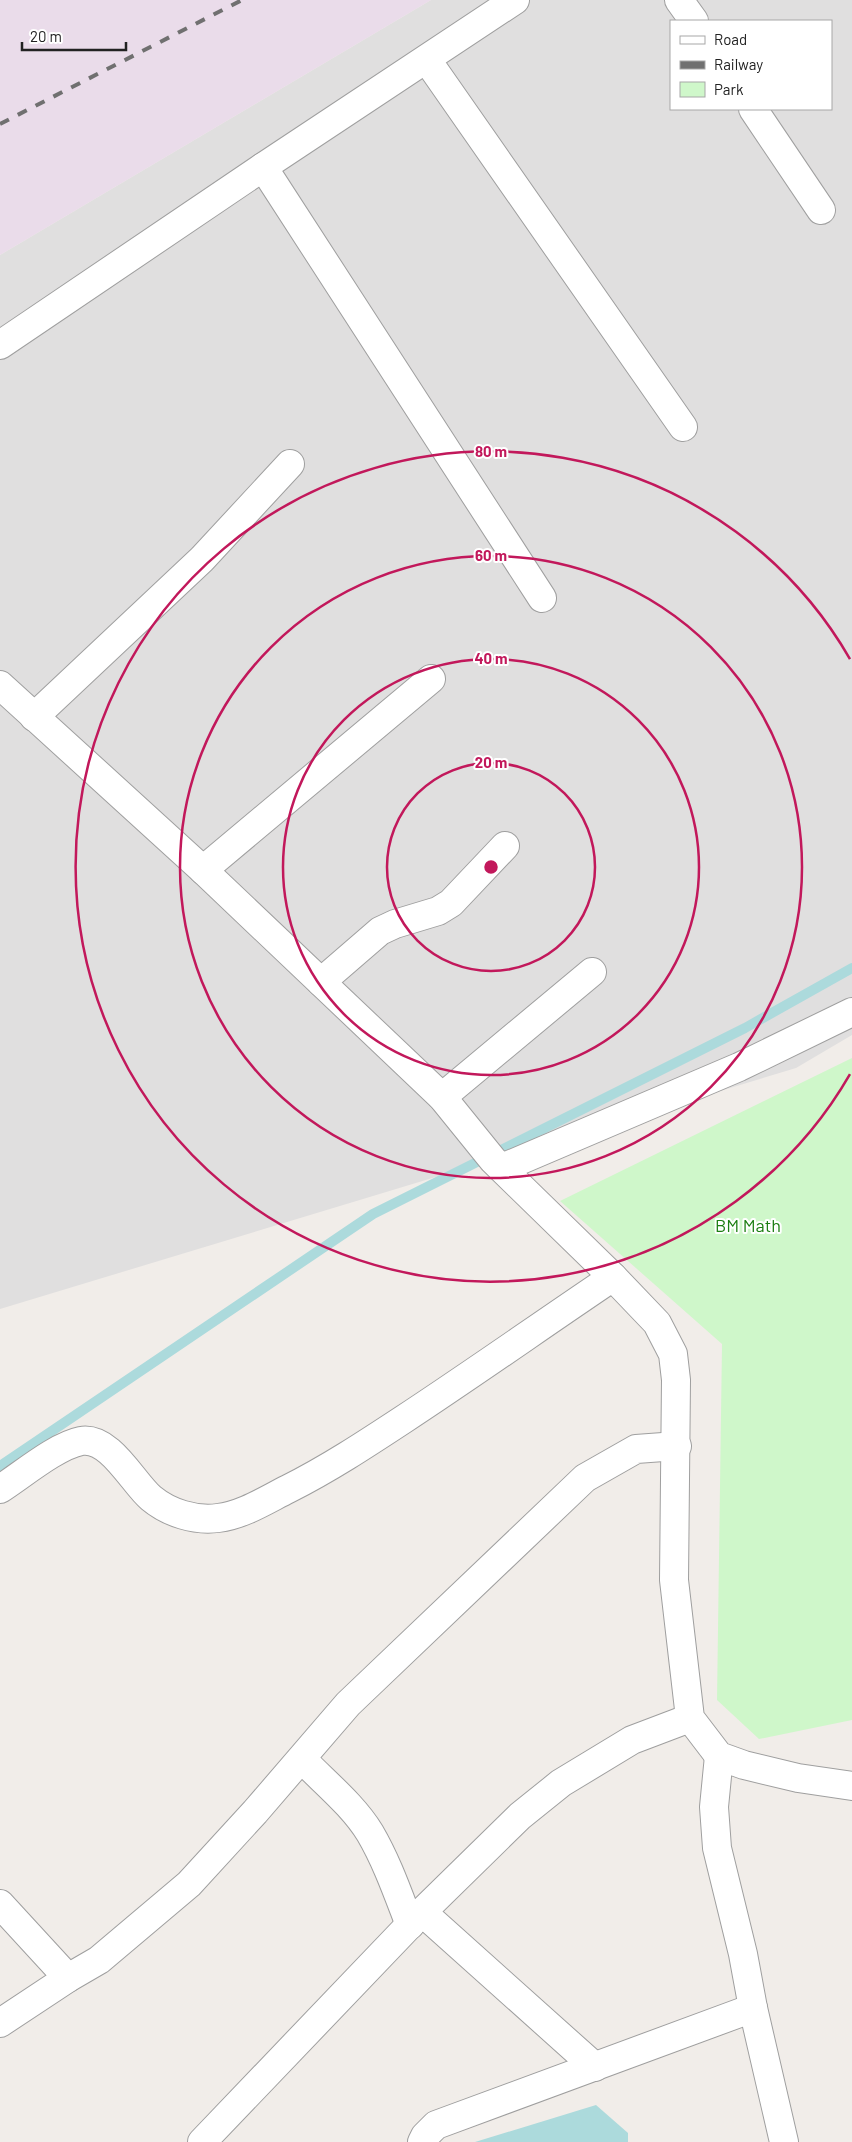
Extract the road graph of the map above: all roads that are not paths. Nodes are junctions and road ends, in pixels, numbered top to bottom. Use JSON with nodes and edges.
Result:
{"nodes":[{"id":1,"x":515,"y":0,"type":"edge"},
{"id":2,"x":680,"y":0,"type":"edge"},
{"id":3,"x":693,"y":20,"type":"edge"},
{"id":4,"x":427,"y":60,"type":"junction"},
{"id":5,"x":754,"y":110,"type":"edge"},
{"id":6,"x":263,"y":167,"type":"junction"},
{"id":7,"x":821,"y":210,"type":"dead end"},
{"id":8,"x":0,"y":345,"type":"edge"},
{"id":9,"x":683,"y":427,"type":"dead end"},
{"id":10,"x":290,"y":464,"type":"dead end"},
{"id":11,"x":542,"y":598,"type":"dead end"},
{"id":12,"x":431,"y":679,"type":"dead end"},
{"id":13,"x":0,"y":685,"type":"edge"},
{"id":14,"x":34,"y":717,"type":"junction"},
{"id":15,"x":505,"y":846,"type":"dead end"},
{"id":16,"x":203,"y":870,"type":"junction"},
{"id":17,"x":592,"y":972,"type":"dead end"},
{"id":18,"x":321,"y":982,"type":"junction"},
{"id":19,"x":852,"y":1012,"type":"edge"},
{"id":20,"x":442,"y":1098,"type":"junction"},
{"id":21,"x":497,"y":1164,"type":"junction"},
{"id":22,"x":613,"y":1277,"type":"junction"},
{"id":23,"x":677,"y":1446,"type":"junction"},
{"id":24,"x":0,"y":1489,"type":"edge"},
{"id":25,"x":690,"y":1718,"type":"junction"},
{"id":26,"x":719,"y":1756,"type":"junction"},
{"id":27,"x":302,"y":1759,"type":"junction"},
{"id":28,"x":852,"y":1786,"type":"edge"},
{"id":29,"x":0,"y":1904,"type":"edge"},
{"id":30,"x":416,"y":1919,"type":"junction"},
{"id":31,"x":68,"y":1978,"type":"junction"},
{"id":32,"x":753,"y":2008,"type":"junction"},
{"id":33,"x":0,"y":2023,"type":"edge"},
{"id":34,"x":594,"y":2068,"type":"junction"},
{"id":35,"x":202,"y":2142,"type":"edge"},
{"id":36,"x":422,"y":2142,"type":"edge"},
{"id":37,"x":784,"y":2142,"type":"edge"}],
"edges":[{"from":1,"to":4,"type":"street"},
{"from":2,"to":3,"type":"street"},
{"from":4,"to":6,"type":"street"},
{"from":4,"to":9,"type":"street"},
{"from":5,"to":7,"type":"street"},
{"from":6,"to":8,"type":"street"},
{"from":6,"to":11,"type":"street"},
{"from":10,"to":14,"type":"street"},
{"from":12,"to":16,"type":"street"},
{"from":13,"to":14,"type":"street"},
{"from":14,"to":16,"type":"street"},
{"from":15,"to":18,"type":"street"},
{"from":16,"to":18,"type":"street"},
{"from":17,"to":20,"type":"street"},
{"from":18,"to":20,"type":"street"},
{"from":19,"to":21,"type":"street"},
{"from":20,"to":21,"type":"street"},
{"from":21,"to":22,"type":"street"},
{"from":22,"to":23,"type":"street"},
{"from":22,"to":24,"type":"street"},
{"from":23,"to":25,"type":"street"},
{"from":23,"to":27,"type":"street"},
{"from":25,"to":26,"type":"street"},
{"from":25,"to":30,"type":"street"},
{"from":26,"to":28,"type":"street"},
{"from":26,"to":32,"type":"street"},
{"from":27,"to":30,"type":"street"},
{"from":27,"to":31,"type":"street"},
{"from":29,"to":31,"type":"street"},
{"from":30,"to":34,"type":"street"},
{"from":30,"to":35,"type":"street"},
{"from":31,"to":33,"type":"street"},
{"from":32,"to":34,"type":"street"},
{"from":32,"to":37,"type":"street"},
{"from":34,"to":36,"type":"street"}]}
